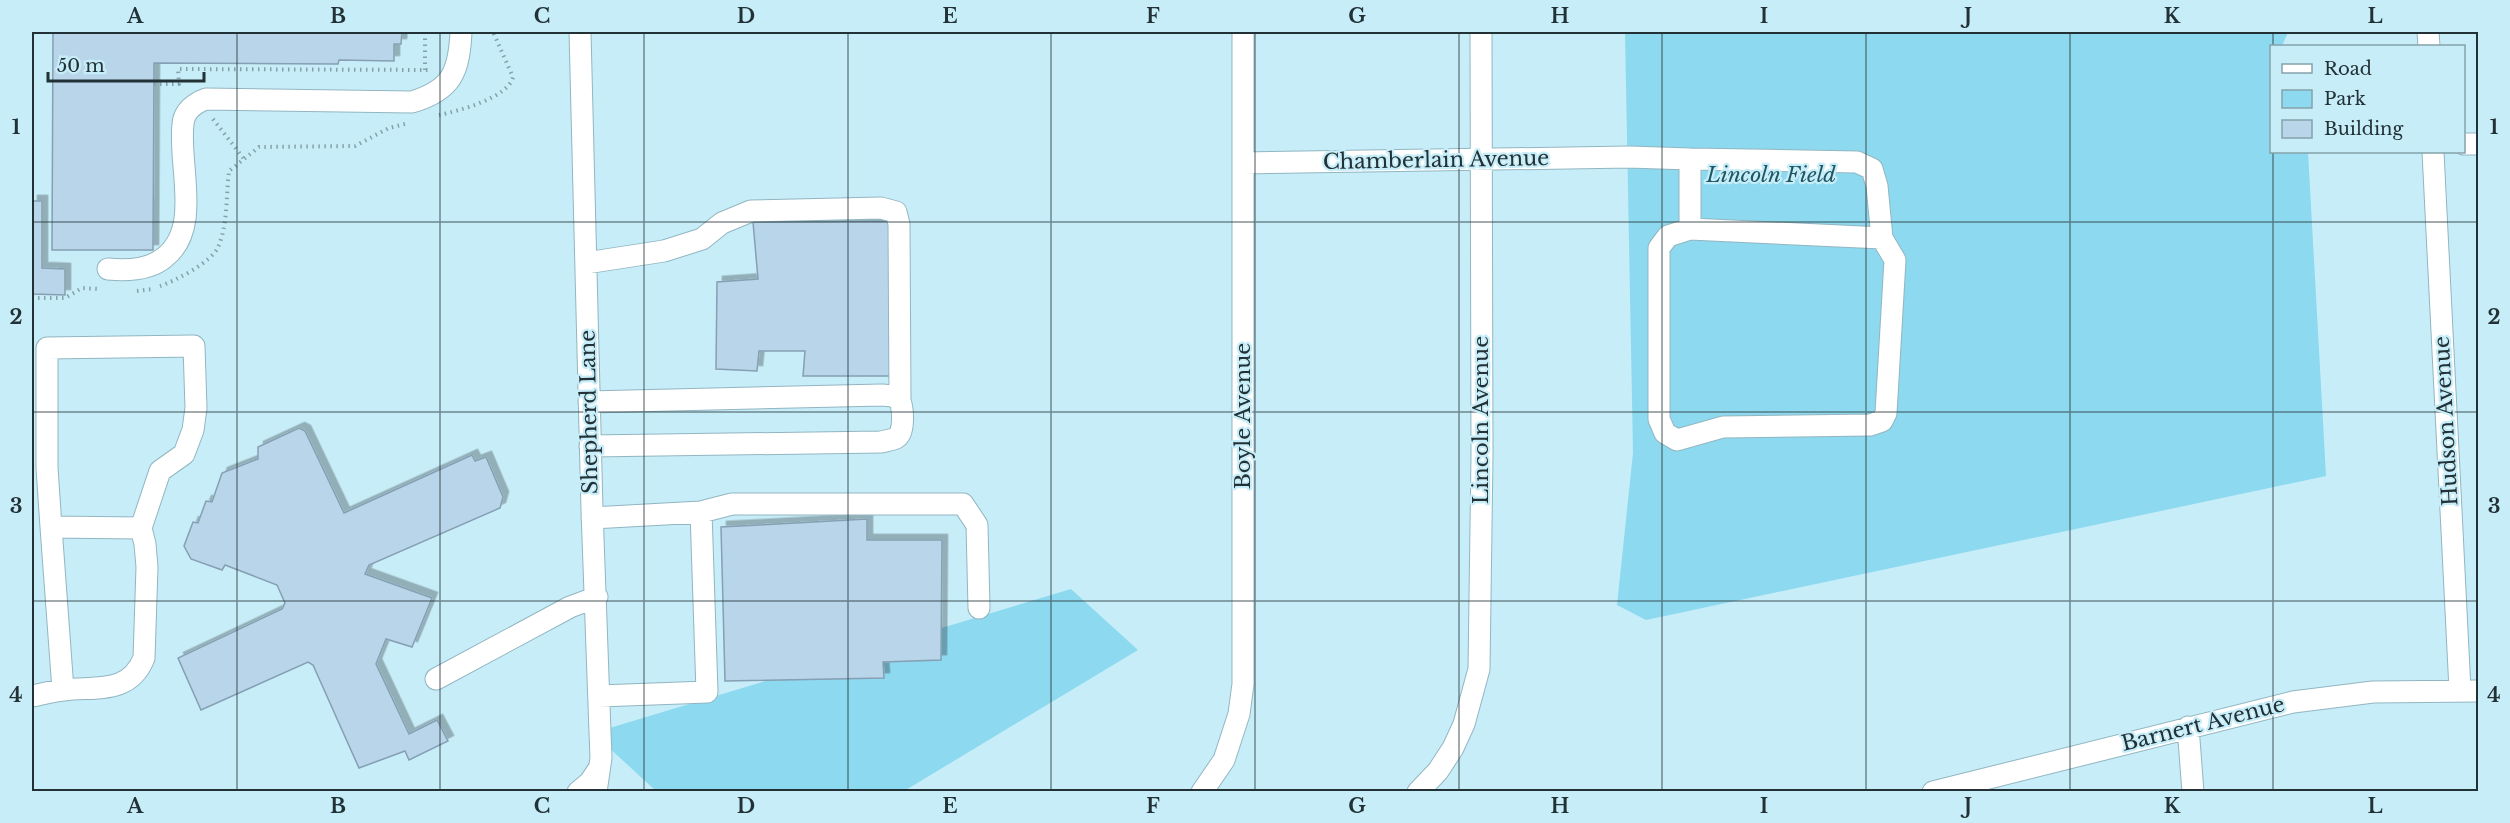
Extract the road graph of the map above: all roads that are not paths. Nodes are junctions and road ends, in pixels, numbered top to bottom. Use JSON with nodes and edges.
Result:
{"nodes":[{"id":1,"x":461,"y":32,"type":"edge"},
{"id":2,"x":580,"y":32,"type":"edge"},
{"id":3,"x":1243,"y":32,"type":"edge"},
{"id":4,"x":1481,"y":32,"type":"edge"},
{"id":5,"x":2433,"y":153,"type":"edge"},
{"id":6,"x":1482,"y":159,"type":"junction"},
{"id":7,"x":1690,"y":159,"type":"junction"},
{"id":8,"x":1243,"y":163,"type":"junction"},
{"id":9,"x":1690,"y":229,"type":"junction"},
{"id":10,"x":1882,"y":238,"type":"junction"},
{"id":11,"x":586,"y":263,"type":"junction"},
{"id":12,"x":108,"y":269,"type":"dead end"},
{"id":13,"x":900,"y":401,"type":"junction"},
{"id":14,"x":589,"y":402,"type":"junction"},
{"id":15,"x":590,"y":446,"type":"junction"},
{"id":16,"x":701,"y":512,"type":"junction"},
{"id":17,"x":592,"y":518,"type":"junction"},
{"id":18,"x":51,"y":527,"type":"junction"},
{"id":19,"x":141,"y":528,"type":"junction"},
{"id":20,"x":597,"y":597,"type":"junction"},
{"id":21,"x":979,"y":608,"type":"dead end"},
{"id":22,"x":436,"y":679,"type":"dead end"},
{"id":23,"x":63,"y":690,"type":"junction"},
{"id":24,"x":2469,"y":691,"type":"edge"},
{"id":25,"x":32,"y":696,"type":"edge"},
{"id":26,"x":599,"y":696,"type":"junction"},
{"id":27,"x":2188,"y":727,"type":"junction"},
{"id":28,"x":598,"y":770,"type":"junction"},
{"id":29,"x":578,"y":792,"type":"edge"},
{"id":30,"x":597,"y":792,"type":"edge"},
{"id":31,"x":1202,"y":792,"type":"edge"},
{"id":32,"x":1418,"y":792,"type":"edge"},
{"id":33,"x":1933,"y":792,"type":"edge"},
{"id":34,"x":2193,"y":792,"type":"edge"}],
"edges":[{"from":1,"to":12,"type":"street"},
{"from":2,"to":11,"type":"street","name":"Shepherd Lane"},
{"from":3,"to":8,"type":"street","name":"Boyle Avenue"},
{"from":4,"to":6,"type":"street","name":"Lincoln Avenue"},
{"from":5,"to":24,"type":"street","name":"Hudson Avenue"},
{"from":6,"to":7,"type":"street","name":"Chamberlain Avenue"},
{"from":6,"to":8,"type":"street","name":"Chamberlain Avenue"},
{"from":6,"to":32,"type":"street","name":"Lincoln Avenue"},
{"from":7,"to":9,"type":"street"},
{"from":7,"to":10,"type":"street","name":"Chamberlain Avenue"},
{"from":8,"to":31,"type":"street","name":"Boyle Avenue"},
{"from":9,"to":10,"type":"street"},
{"from":9,"to":10,"type":"street"},
{"from":11,"to":13,"type":"street"},
{"from":11,"to":14,"type":"street","name":"Shepherd Lane"},
{"from":13,"to":14,"type":"street"},
{"from":13,"to":15,"type":"street"},
{"from":14,"to":15,"type":"street","name":"Shepherd Lane"},
{"from":15,"to":17,"type":"street","name":"Shepherd Lane"},
{"from":16,"to":17,"type":"street"},
{"from":16,"to":21,"type":"street"},
{"from":16,"to":26,"type":"street"},
{"from":17,"to":20,"type":"street","name":"Shepherd Lane"},
{"from":18,"to":19,"type":"street"},
{"from":18,"to":19,"type":"street"},
{"from":18,"to":23,"type":"street"},
{"from":19,"to":23,"type":"street"},
{"from":20,"to":22,"type":"street"},
{"from":20,"to":26,"type":"street","name":"Shepherd Lane"},
{"from":23,"to":25,"type":"street"},
{"from":24,"to":27,"type":"street","name":"Barnert Avenue"},
{"from":26,"to":28,"type":"street","name":"Shepherd Lane"},
{"from":27,"to":33,"type":"street","name":"Barnert Avenue"},
{"from":27,"to":34,"type":"street"},
{"from":28,"to":29,"type":"street"},
{"from":28,"to":30,"type":"street","name":"Shepherd Lane"}]}
